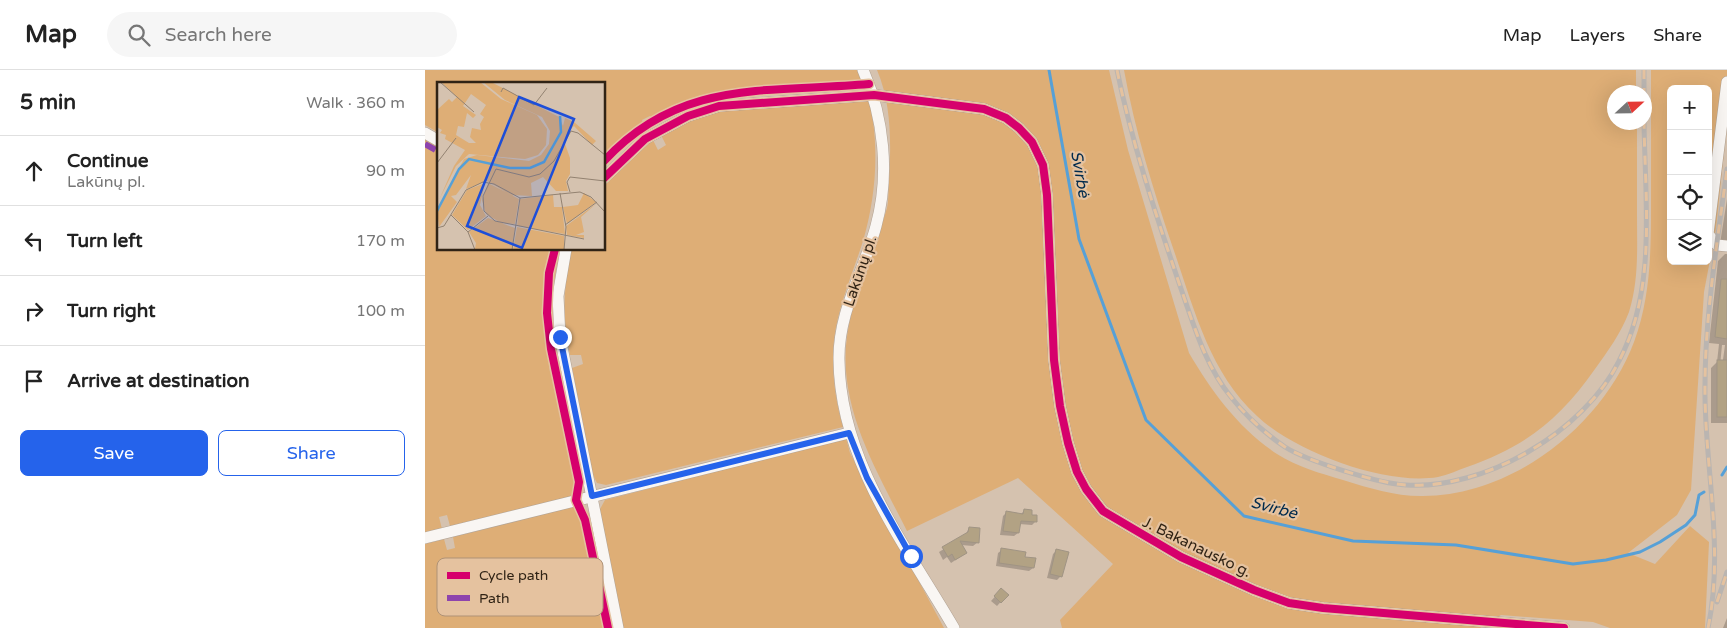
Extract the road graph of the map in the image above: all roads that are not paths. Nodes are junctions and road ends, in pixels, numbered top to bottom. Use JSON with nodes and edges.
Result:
{"nodes":[{"id":1,"x":863,"y":70,"type":"edge"},
{"id":2,"x":1727,"y":82,"type":"edge"},
{"id":3,"x":874,"y":95,"type":"junction"},
{"id":4,"x":425,"y":133,"type":"edge"},
{"id":5,"x":437,"y":140,"type":"edge"},
{"id":6,"x":605,"y":177,"type":"edge"},
{"id":7,"x":1727,"y":246,"type":"edge"},
{"id":8,"x":566,"y":250,"type":"edge"},
{"id":9,"x":849,"y":433,"type":"junction"},
{"id":10,"x":592,"y":496,"type":"junction"},
{"id":11,"x":425,"y":538,"type":"edge"},
{"id":12,"x":618,"y":628,"type":"edge"},
{"id":13,"x":954,"y":628,"type":"edge"},
{"id":14,"x":1564,"y":628,"type":"edge"}],
"edges":[{"from":1,"to":3,"type":"street","name":"Lakūnų pl."},
{"from":2,"to":7,"type":"street"},
{"from":3,"to":6,"type":"street","name":"J. Bakanausko g."},
{"from":3,"to":9,"type":"street","name":"Lakūnų pl."},
{"from":3,"to":14,"type":"street","name":"J. Bakanausko g."},
{"from":4,"to":5,"type":"street"},
{"from":8,"to":10,"type":"street"},
{"from":9,"to":10,"type":"street"},
{"from":9,"to":13,"type":"street","name":"Lakūnų pl."},
{"from":10,"to":11,"type":"street"},
{"from":10,"to":12,"type":"street"}]}
